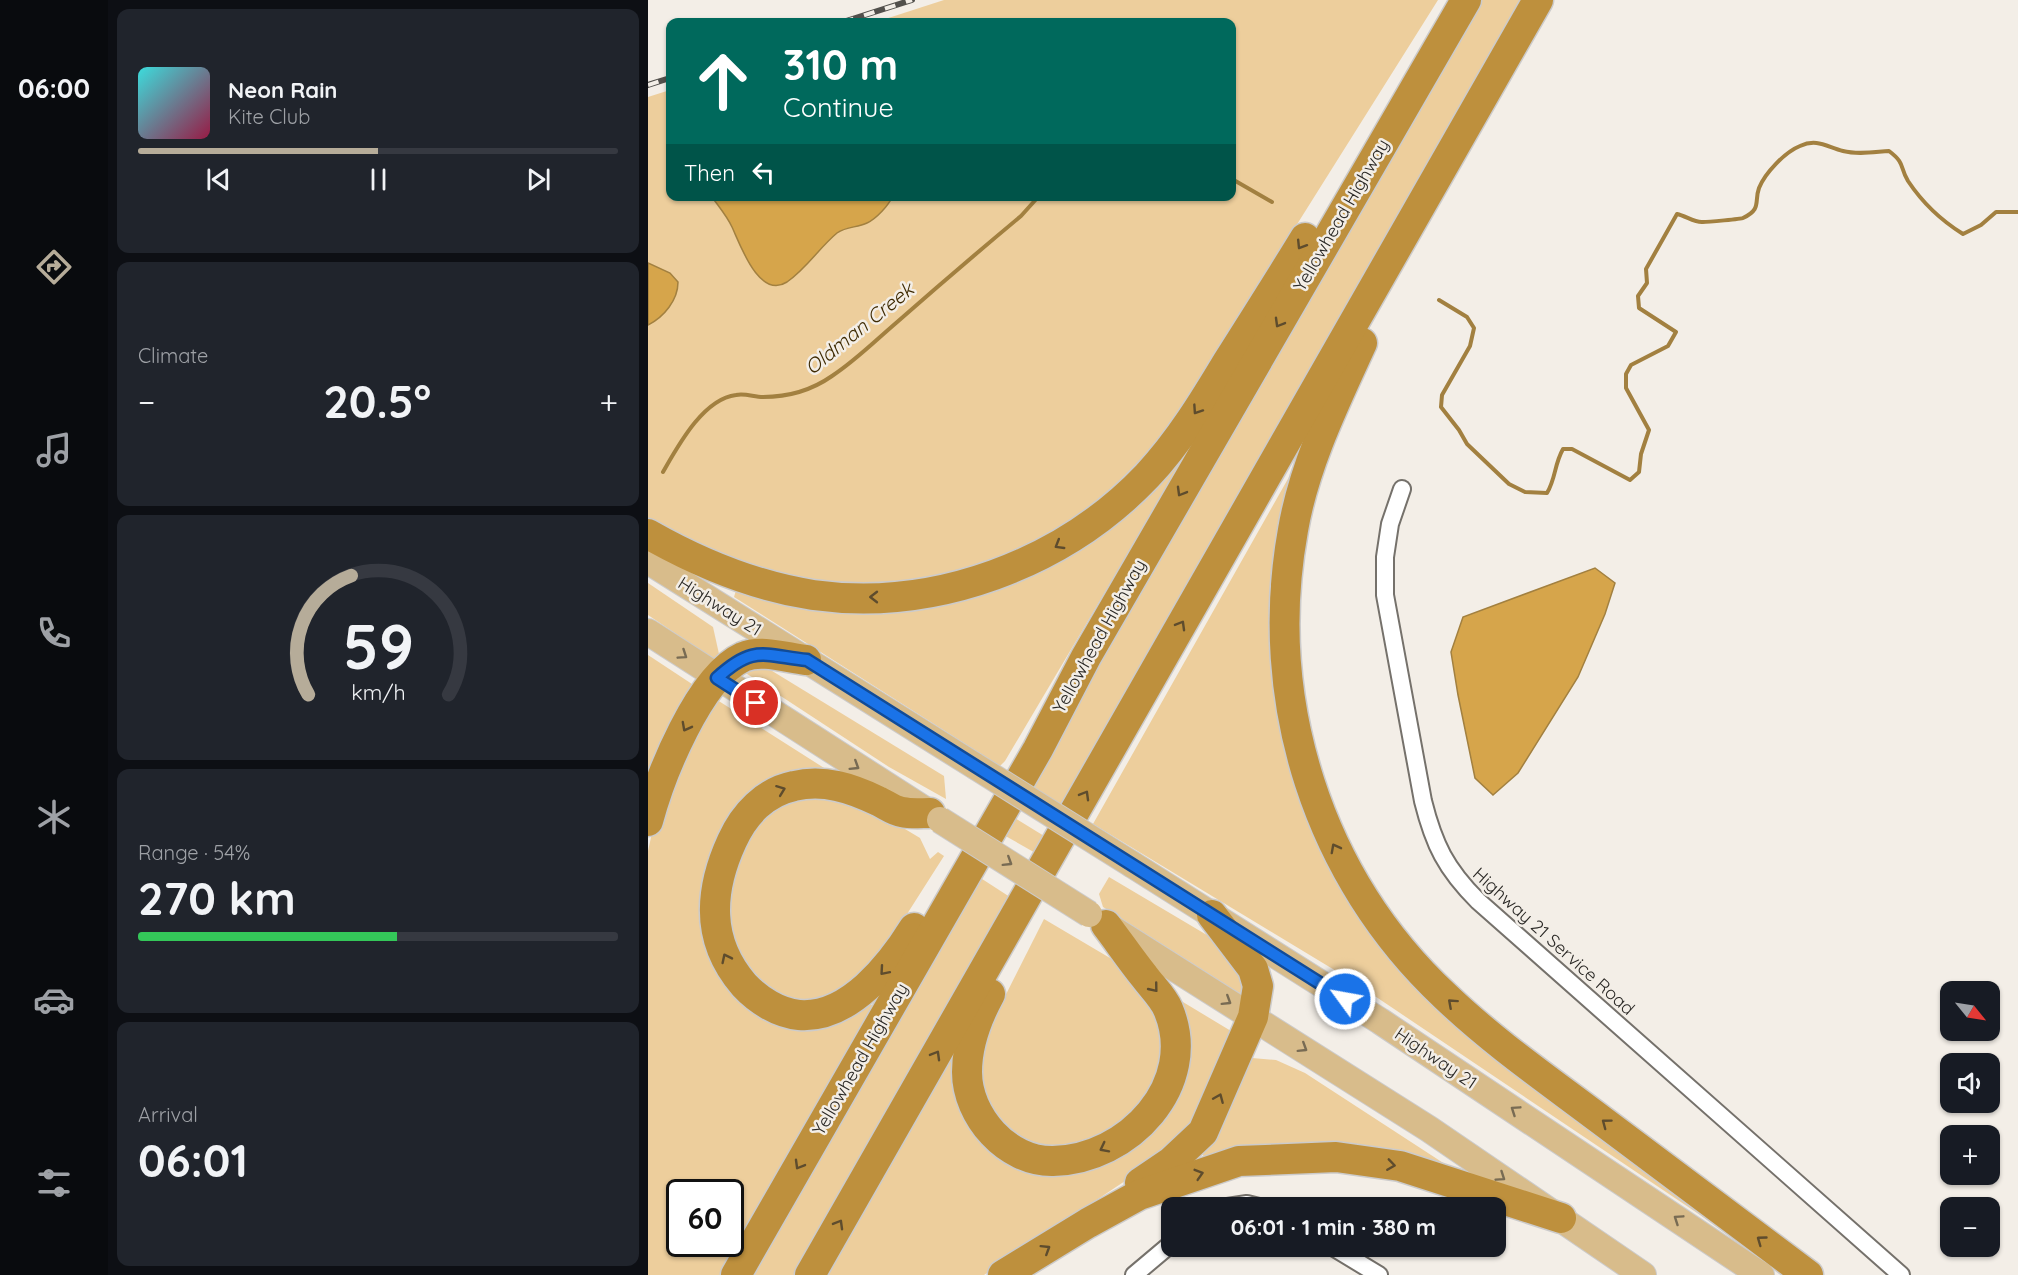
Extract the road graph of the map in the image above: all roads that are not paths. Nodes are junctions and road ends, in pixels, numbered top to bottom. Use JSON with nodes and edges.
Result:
{"nodes":[{"id":1,"x":1456,"y":0,"type":"edge"},
{"id":2,"x":1466,"y":0,"type":"edge"},
{"id":3,"x":1538,"y":0,"type":"edge"},
{"id":4,"x":1446,"y":159,"type":"junction"},
{"id":5,"x":1402,"y":489,"type":"dead end"},
{"id":6,"x":648,"y":534,"type":"edge"},
{"id":7,"x":648,"y":561,"type":"edge"},
{"id":8,"x":648,"y":632,"type":"edge"},
{"id":9,"x":1086,"y":657,"type":"junction"},
{"id":10,"x":807,"y":660,"type":"junction"},
{"id":11,"x":717,"y":678,"type":"junction"},
{"id":12,"x":935,"y":817,"type":"junction"},
{"id":13,"x":648,"y":821,"type":"edge"},
{"id":14,"x":1020,"y":909,"type":"junction"},
{"id":15,"x":1212,"y":915,"type":"junction"},
{"id":16,"x":1098,"y":920,"type":"junction"},
{"id":17,"x":1253,"y":1017,"type":"junction"},
{"id":18,"x":1561,"y":1218,"type":"junction"},
{"id":19,"x":1088,"y":1223,"type":"junction"},
{"id":20,"x":1161,"y":1252,"type":"edge"},
{"id":21,"x":1349,"y":1257,"type":"edge"},
{"id":22,"x":736,"y":1275,"type":"edge"},
{"id":23,"x":810,"y":1275,"type":"edge"},
{"id":24,"x":1003,"y":1275,"type":"edge"},
{"id":25,"x":1134,"y":1275,"type":"edge"},
{"id":26,"x":1379,"y":1275,"type":"edge"},
{"id":27,"x":1643,"y":1275,"type":"edge"},
{"id":28,"x":1761,"y":1275,"type":"edge"},
{"id":29,"x":1808,"y":1275,"type":"edge"},
{"id":30,"x":1901,"y":1275,"type":"edge"}],
"edges":[{"from":1,"to":6,"type":"highway","one_way":true},
{"from":2,"to":9,"type":"highway","name":"Yellowhead Highway","one_way":true},
{"from":3,"to":4,"type":"highway"},
{"from":14,"to":4,"type":"highway","one_way":true},
{"from":29,"to":4,"type":"highway","one_way":true},
{"from":5,"to":30,"type":"street","name":"Highway 21 Service Road"},
{"from":7,"to":10,"type":"main road","name":"Highway 21"},
{"from":8,"to":11,"type":"main road","one_way":true},
{"from":9,"to":12,"type":"highway","one_way":true},
{"from":9,"to":22,"type":"highway","name":"Yellowhead Highway","one_way":true},
{"from":10,"to":11,"type":"highway"},
{"from":10,"to":15,"type":"main road","name":"Highway 21","bridge":true},
{"from":11,"to":12,"type":"main road","one_way":true},
{"from":11,"to":13,"type":"highway","one_way":true},
{"from":12,"to":16,"type":"main road","one_way":true,"bridge":true},
{"from":16,"to":14,"type":"highway","one_way":true},
{"from":23,"to":14,"type":"highway","one_way":true},
{"from":15,"to":17,"type":"highway"},
{"from":28,"to":15,"type":"main road","name":"Highway 21","one_way":true},
{"from":16,"to":17,"type":"main road","one_way":true},
{"from":17,"to":18,"type":"main road","one_way":true},
{"from":19,"to":17,"type":"highway","one_way":true},
{"from":19,"to":18,"type":"highway","one_way":true},
{"from":18,"to":27,"type":"main road"},
{"from":24,"to":19,"type":"highway","one_way":true},
{"from":20,"to":25,"type":"street"},
{"from":21,"to":26,"type":"street"}]}
